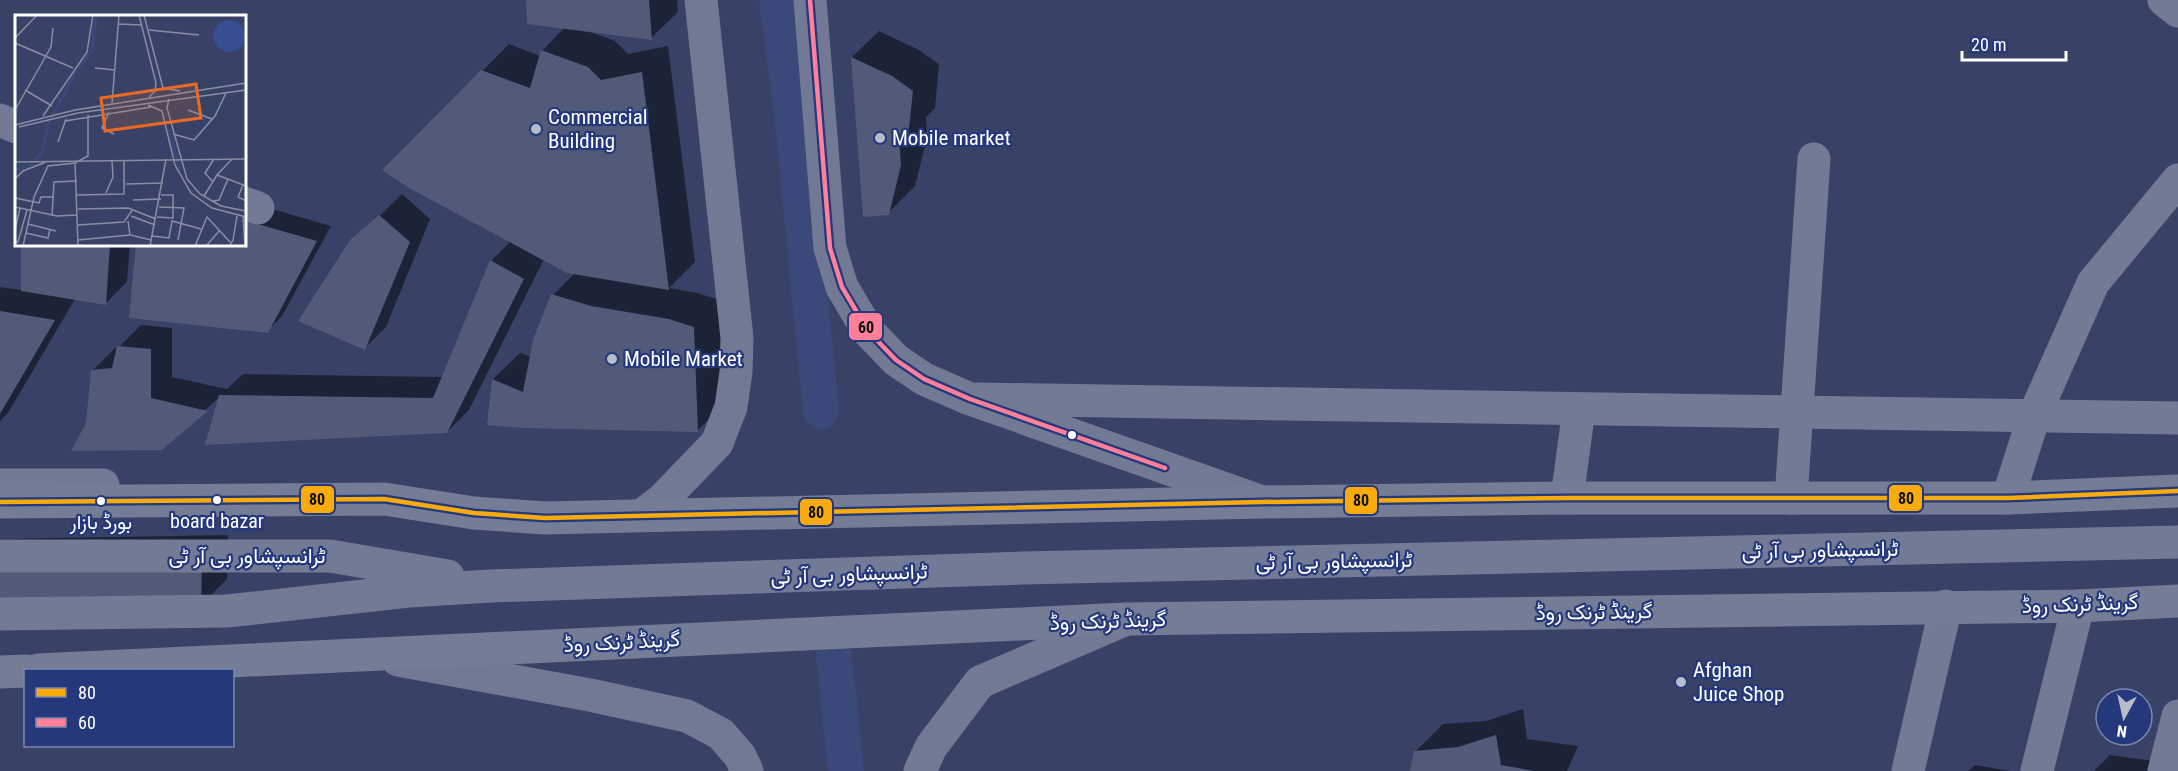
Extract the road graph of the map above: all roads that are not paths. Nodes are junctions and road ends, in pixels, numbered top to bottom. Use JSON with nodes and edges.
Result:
{"nodes":[{"id":1,"x":701,"y":0,"type":"edge"},
{"id":2,"x":810,"y":0,"type":"edge"},
{"id":3,"x":2164,"y":0,"type":"edge"},
{"id":4,"x":2178,"y":11,"type":"edge"},
{"id":5,"x":1814,"y":159,"type":"dead end"},
{"id":6,"x":2178,"y":180,"type":"edge"},
{"id":7,"x":970,"y":399,"type":"junction"},
{"id":8,"x":1579,"y":409,"type":"junction"},
{"id":9,"x":1797,"y":412,"type":"junction"},
{"id":10,"x":2034,"y":416,"type":"junction"},
{"id":11,"x":2178,"y":418,"type":"edge"},
{"id":12,"x":0,"y":485,"type":"edge"},
{"id":13,"x":382,"y":487,"type":"dead end"},
{"id":14,"x":2178,"y":491,"type":"edge"},
{"id":15,"x":663,"y":497,"type":"junction"},
{"id":16,"x":1567,"y":498,"type":"junction"},
{"id":17,"x":1791,"y":498,"type":"junction"},
{"id":18,"x":2008,"y":498,"type":"junction"},
{"id":19,"x":0,"y":502,"type":"edge"},
{"id":20,"x":1262,"y":502,"type":"junction"},
{"id":21,"x":2178,"y":542,"type":"edge"},
{"id":22,"x":0,"y":556,"type":"edge"},
{"id":23,"x":491,"y":586,"type":"junction"},
{"id":24,"x":2178,"y":601,"type":"edge"},
{"id":25,"x":1946,"y":606,"type":"junction"},
{"id":26,"x":2078,"y":606,"type":"junction"},
{"id":27,"x":0,"y":614,"type":"edge"},
{"id":28,"x":1126,"y":620,"type":"junction"},
{"id":29,"x":367,"y":654,"type":"junction"},
{"id":30,"x":59,"y":669,"type":"edge"},
{"id":31,"x":24,"y":671,"type":"edge"},
{"id":32,"x":0,"y":672,"type":"edge"},
{"id":33,"x":2178,"y":716,"type":"edge"},
{"id":34,"x":747,"y":771,"type":"edge"},
{"id":35,"x":920,"y":771,"type":"edge"},
{"id":36,"x":1908,"y":771,"type":"edge"},
{"id":37,"x":2037,"y":771,"type":"edge"},
{"id":38,"x":2164,"y":771,"type":"edge"}],
"edges":[{"from":1,"to":15,"type":"main road"},
{"from":2,"to":7,"type":"main road"},
{"from":3,"to":4,"type":"street"},
{"from":5,"to":9,"type":"street"},
{"from":6,"to":10,"type":"street"},
{"from":7,"to":8,"type":"street"},
{"from":7,"to":20,"type":"main road"},
{"from":8,"to":9,"type":"street"},
{"from":8,"to":16,"type":"street"},
{"from":9,"to":10,"type":"street"},
{"from":9,"to":17,"type":"street"},
{"from":10,"to":11,"type":"street"},
{"from":10,"to":18,"type":"street"},
{"from":12,"to":13,"type":"street"},
{"from":14,"to":18,"type":"highway"},
{"from":15,"to":19,"type":"highway"},
{"from":15,"to":20,"type":"highway"},
{"from":16,"to":17,"type":"highway"},
{"from":16,"to":20,"type":"highway"},
{"from":17,"to":18,"type":"highway"},
{"from":21,"to":23,"type":"street","name":"ٹرانسپشاور بی آر ٹی"},
{"from":22,"to":23,"type":"street","name":"ٹرانسپشاور بی آر ٹی"},
{"from":23,"to":27,"type":"street","name":"ٹرانسپشاور بی آر ٹی"},
{"from":24,"to":26,"type":"highway","name":"گرینڈ ٹرنک روڈ"},
{"from":25,"to":26,"type":"highway","name":"گرینڈ ٹرنک روڈ"},
{"from":25,"to":28,"type":"highway","name":"گرینڈ ٹرنک روڈ"},
{"from":25,"to":36,"type":"street"},
{"from":26,"to":37,"type":"street"},
{"from":28,"to":29,"type":"highway","name":"گرینڈ ٹرنک روڈ"},
{"from":28,"to":35,"type":"main road"},
{"from":29,"to":30,"type":"highway","name":"گرینڈ ٹرنک روڈ"},
{"from":29,"to":34,"type":"main road"},
{"from":31,"to":32,"type":"highway"},
{"from":33,"to":38,"type":"street"}]}
